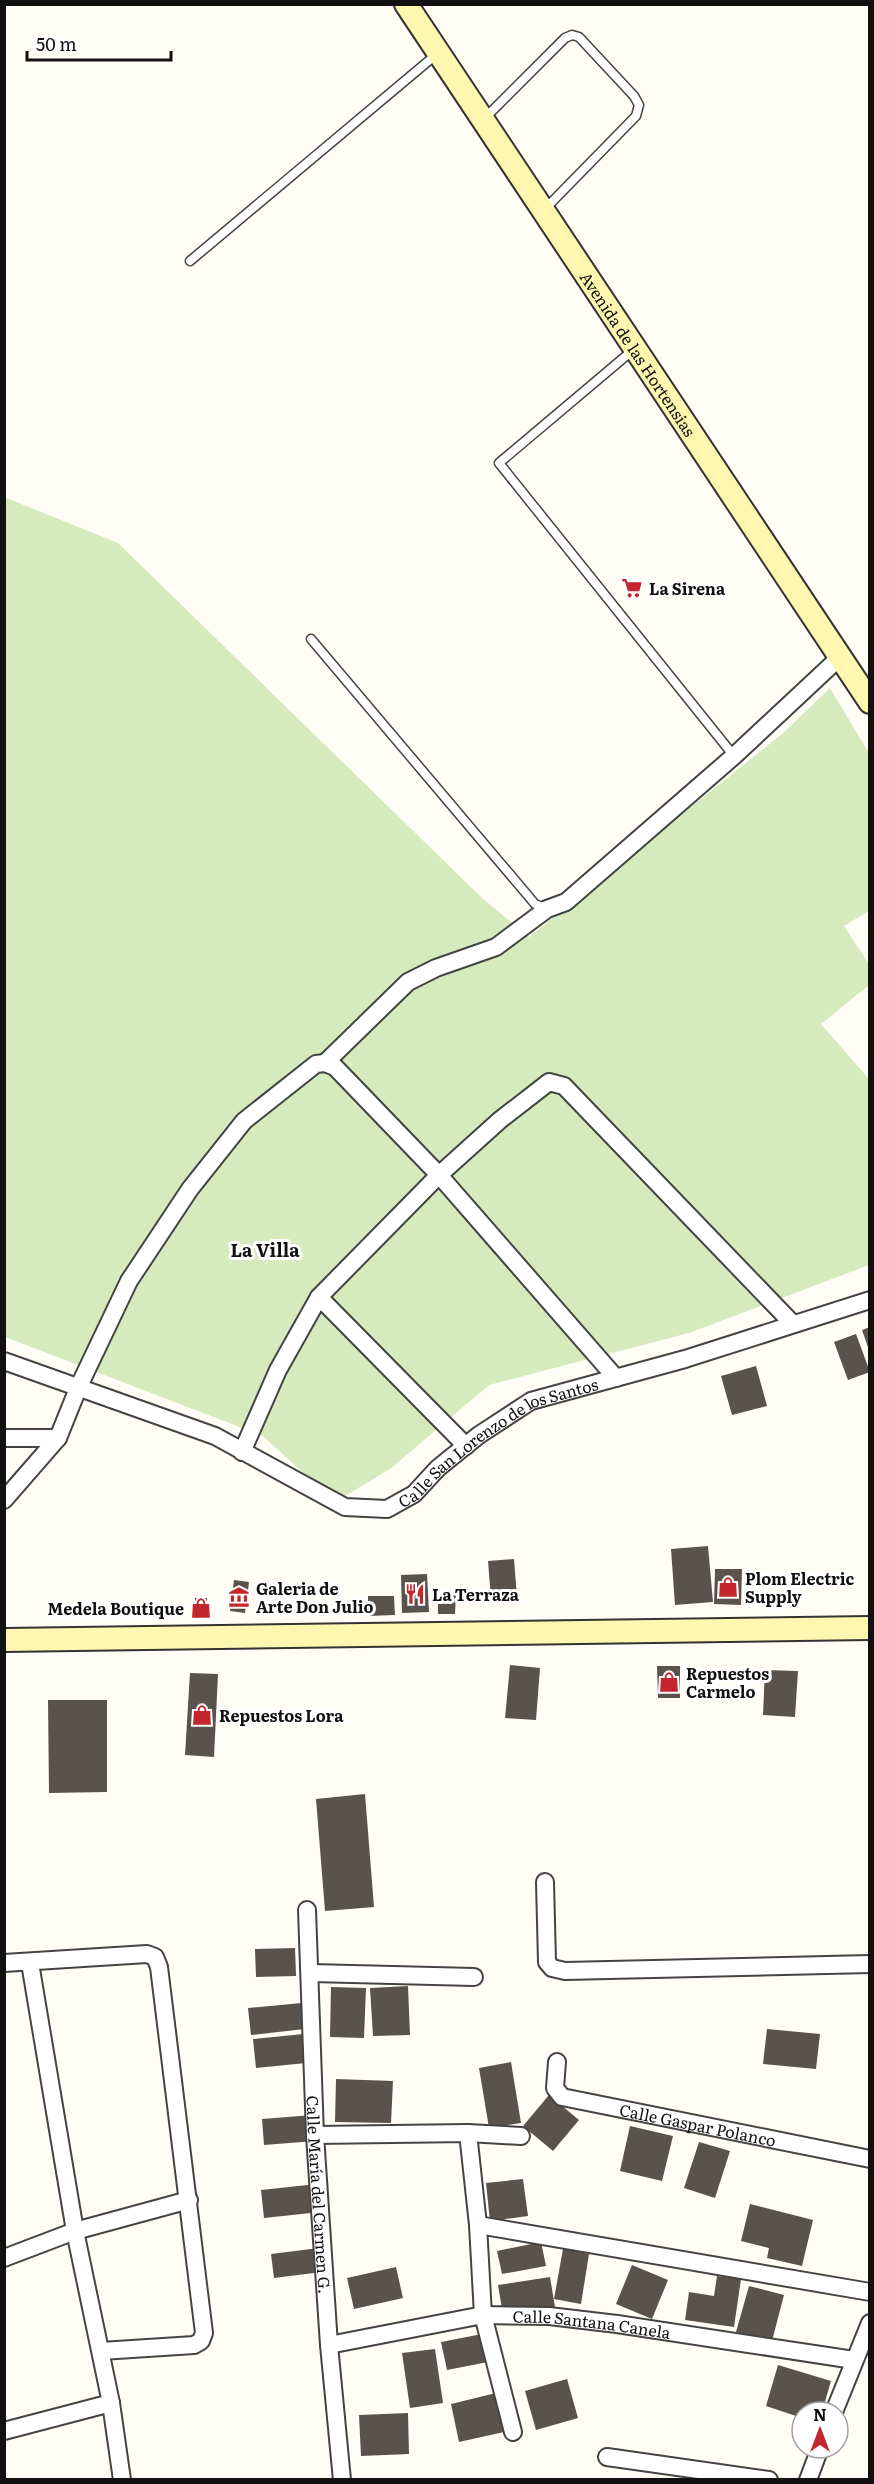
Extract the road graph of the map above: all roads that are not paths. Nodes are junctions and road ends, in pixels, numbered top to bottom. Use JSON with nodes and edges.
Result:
{"nodes":[{"id":1,"x":406,"y":4,"type":"edge"},
{"id":2,"x":438,"y":53,"type":"junction"},
{"id":3,"x":483,"y":121,"type":"junction"},
{"id":4,"x":543,"y":211,"type":"junction"},
{"id":5,"x":190,"y":261,"type":"dead end"},
{"id":6,"x":634,"y":350,"type":"junction"},
{"id":7,"x":311,"y":639,"type":"dead end"},
{"id":8,"x":840,"y":657,"type":"junction"},
{"id":9,"x":870,"y":702,"type":"edge"},
{"id":10,"x":734,"y":756,"type":"junction"},
{"id":11,"x":547,"y":909,"type":"junction"},
{"id":12,"x":325,"y":1063,"type":"junction"},
{"id":13,"x":439,"y":1175,"type":"junction"},
{"id":14,"x":319,"y":1297,"type":"junction"},
{"id":15,"x":870,"y":1300,"type":"edge"},
{"id":16,"x":793,"y":1324,"type":"junction"},
{"id":17,"x":4,"y":1361,"type":"edge"},
{"id":18,"x":616,"y":1378,"type":"junction"},
{"id":19,"x":79,"y":1386,"type":"junction"},
{"id":20,"x":4,"y":1438,"type":"edge"},
{"id":21,"x":58,"y":1438,"type":"junction"},
{"id":22,"x":466,"y":1446,"type":"junction"},
{"id":23,"x":242,"y":1452,"type":"junction"},
{"id":24,"x":4,"y":1500,"type":"edge"},
{"id":25,"x":870,"y":1628,"type":"edge"},
{"id":26,"x":4,"y":1640,"type":"edge"},
{"id":27,"x":545,"y":1882,"type":"dead end"},
{"id":28,"x":307,"y":1910,"type":"dead end"},
{"id":29,"x":4,"y":1963,"type":"edge"},
{"id":30,"x":30,"y":1963,"type":"junction"},
{"id":31,"x":870,"y":1964,"type":"edge"},
{"id":32,"x":311,"y":1973,"type":"junction"},
{"id":33,"x":474,"y":1977,"type":"dead end"},
{"id":34,"x":558,"y":2062,"type":"dead end"},
{"id":35,"x":468,"y":2133,"type":"junction"},
{"id":36,"x":315,"y":2135,"type":"junction"},
{"id":37,"x":521,"y":2136,"type":"dead end"},
{"id":38,"x":870,"y":2158,"type":"edge"},
{"id":39,"x":189,"y":2200,"type":"junction"},
{"id":40,"x":478,"y":2225,"type":"junction"},
{"id":41,"x":75,"y":2231,"type":"junction"},
{"id":42,"x":4,"y":2258,"type":"edge"},
{"id":43,"x":870,"y":2292,"type":"edge"},
{"id":44,"x":483,"y":2315,"type":"junction"},
{"id":45,"x":870,"y":2323,"type":"edge"},
{"id":46,"x":329,"y":2345,"type":"junction"},
{"id":47,"x":101,"y":2351,"type":"junction"},
{"id":48,"x":854,"y":2360,"type":"junction"},
{"id":49,"x":839,"y":2400,"type":"edge"},
{"id":50,"x":111,"y":2403,"type":"junction"},
{"id":51,"x":4,"y":2430,"type":"edge"},
{"id":52,"x":513,"y":2432,"type":"dead end"},
{"id":53,"x":607,"y":2457,"type":"dead end"},
{"id":54,"x":816,"y":2460,"type":"edge"},
{"id":55,"x":123,"y":2480,"type":"edge"},
{"id":56,"x":342,"y":2480,"type":"edge"},
{"id":57,"x":769,"y":2480,"type":"edge"},
{"id":58,"x":808,"y":2480,"type":"edge"}],
"edges":[{"from":1,"to":2,"type":"main road","name":"Avenida de las Hortensias"},
{"from":2,"to":3,"type":"main road","name":"Avenida de las Hortensias"},
{"from":2,"to":5,"type":"lane"},
{"from":3,"to":4,"type":"main road","name":"Avenida de las Hortensias"},
{"from":3,"to":4,"type":"lane"},
{"from":4,"to":6,"type":"main road","name":"Avenida de las Hortensias"},
{"from":6,"to":8,"type":"main road","name":"Avenida de las Hortensias"},
{"from":6,"to":10,"type":"lane"},
{"from":7,"to":11,"type":"lane"},
{"from":8,"to":9,"type":"main road","name":"Avenida de las Hortensias"},
{"from":8,"to":10,"type":"street"},
{"from":10,"to":11,"type":"street"},
{"from":11,"to":12,"type":"street"},
{"from":12,"to":13,"type":"street"},
{"from":12,"to":19,"type":"street"},
{"from":13,"to":14,"type":"street"},
{"from":13,"to":16,"type":"street"},
{"from":13,"to":18,"type":"street"},
{"from":14,"to":22,"type":"street"},
{"from":14,"to":23,"type":"street"},
{"from":15,"to":16,"type":"street","name":"Calle San Lorenzo de los Santos"},
{"from":16,"to":18,"type":"street","name":"Calle San Lorenzo de los Santos"},
{"from":17,"to":19,"type":"street","name":"Calle San Lorenzo de los Santos"},
{"from":18,"to":22,"type":"street","name":"Calle San Lorenzo de los Santos"},
{"from":19,"to":21,"type":"street"},
{"from":19,"to":23,"type":"street","name":"Calle San Lorenzo de los Santos"},
{"from":20,"to":21,"type":"street"},
{"from":21,"to":24,"type":"street"},
{"from":22,"to":23,"type":"street","name":"Calle San Lorenzo de los Santos"},
{"from":25,"to":26,"type":"main road"},
{"from":27,"to":31,"type":"street"},
{"from":28,"to":32,"type":"street","name":"Calle María del Carmen G."},
{"from":29,"to":30,"type":"street"},
{"from":30,"to":39,"type":"street"},
{"from":30,"to":41,"type":"street"},
{"from":32,"to":33,"type":"street"},
{"from":32,"to":36,"type":"street","name":"Calle María del Carmen G."},
{"from":34,"to":38,"type":"street","name":"Calle Gaspar Polanco"},
{"from":35,"to":36,"type":"street"},
{"from":35,"to":37,"type":"street"},
{"from":35,"to":40,"type":"street"},
{"from":36,"to":46,"type":"street","name":"Calle María del Carmen G."},
{"from":39,"to":41,"type":"street"},
{"from":39,"to":47,"type":"street"},
{"from":40,"to":43,"type":"street"},
{"from":40,"to":44,"type":"street"},
{"from":41,"to":42,"type":"street"},
{"from":41,"to":47,"type":"street"},
{"from":44,"to":46,"type":"street","name":"Calle Santana Canela"},
{"from":44,"to":48,"type":"street","name":"Calle Santana Canela"},
{"from":44,"to":52,"type":"street"},
{"from":45,"to":48,"type":"street"},
{"from":46,"to":56,"type":"street","name":"Calle María del Carmen G."},
{"from":47,"to":50,"type":"street"},
{"from":48,"to":49,"type":"street"},
{"from":50,"to":51,"type":"street"},
{"from":50,"to":55,"type":"street"},
{"from":53,"to":57,"type":"street"},
{"from":54,"to":58,"type":"street"}]}
